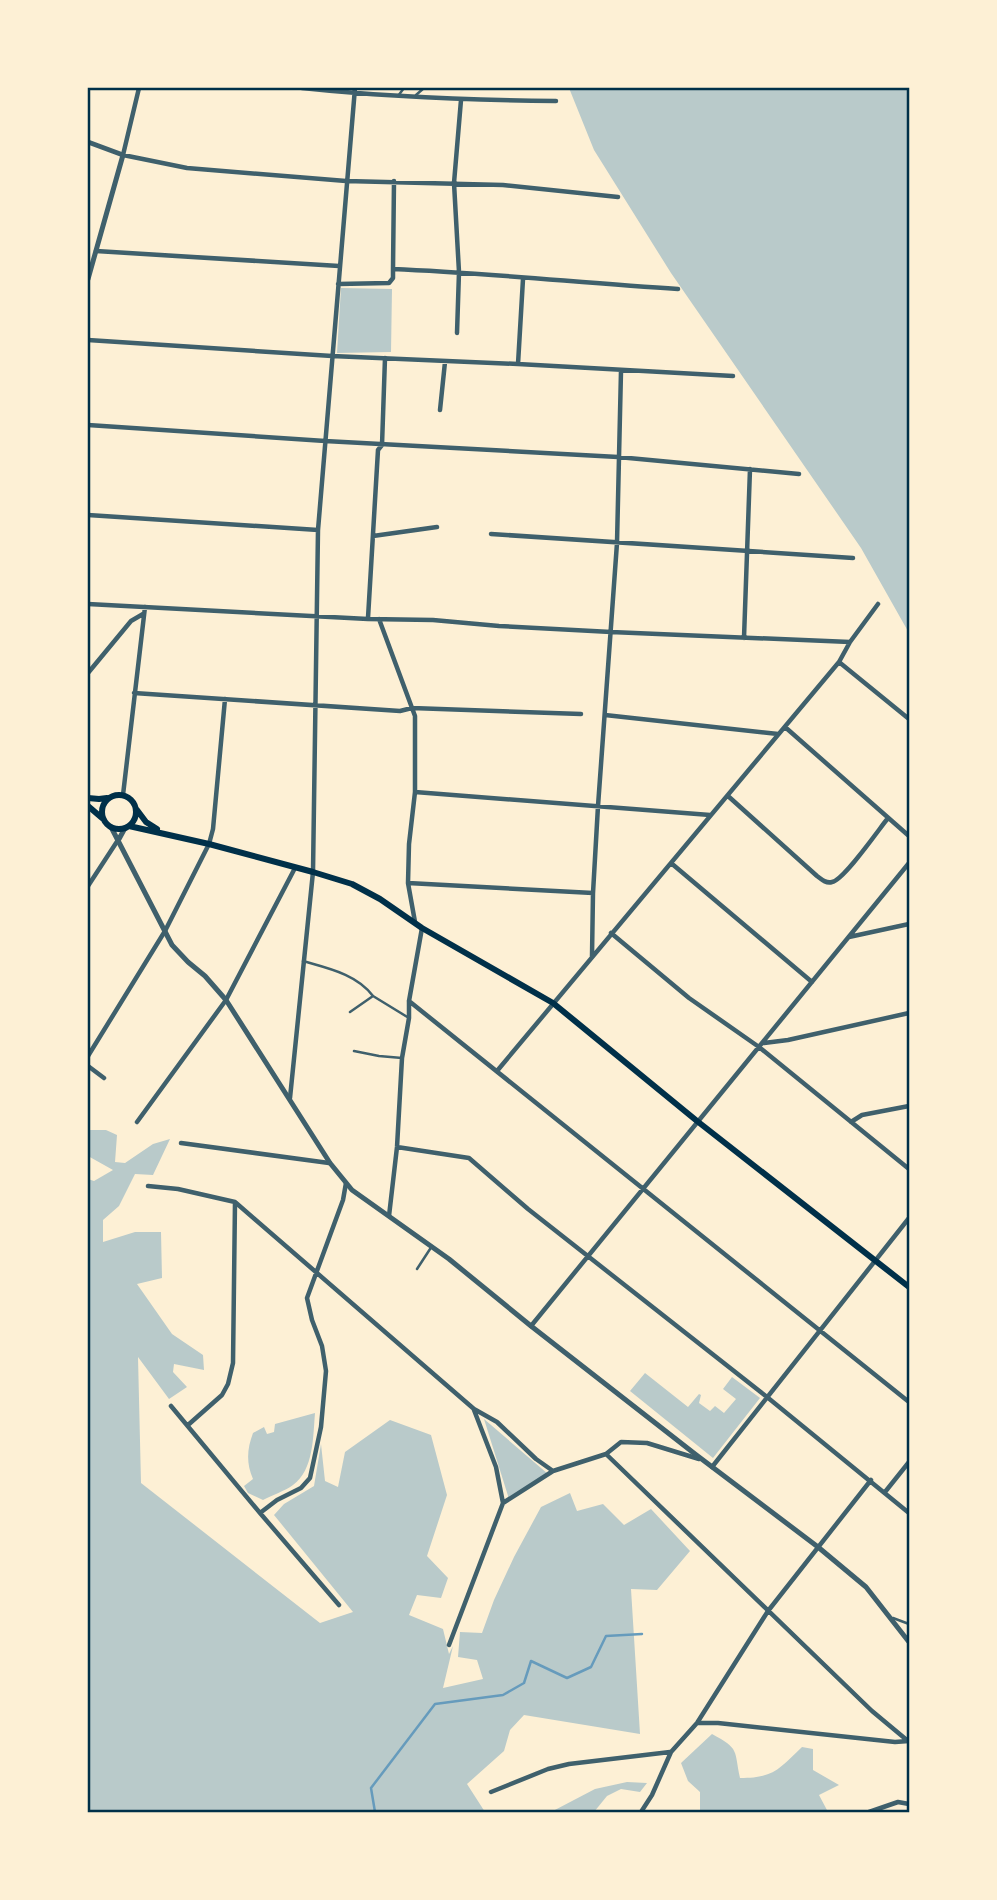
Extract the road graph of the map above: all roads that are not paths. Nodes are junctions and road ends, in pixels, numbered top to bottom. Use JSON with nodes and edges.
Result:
{"nodes":[{"id":1,"x":139,"y":88,"type":"edge"},
{"id":2,"x":302,"y":88,"type":"edge"},
{"id":3,"x":404,"y":88,"type":"edge"},
{"id":4,"x":424,"y":88,"type":"edge"},
{"id":5,"x":355,"y":90,"type":"edge"},
{"id":6,"x":398,"y":96,"type":"junction"},
{"id":7,"x":413,"y":97,"type":"junction"},
{"id":8,"x":461,"y":100,"type":"junction"},
{"id":9,"x":556,"y":101,"type":"dead end"},
{"id":10,"x":88,"y":142,"type":"edge"},
{"id":11,"x":123,"y":155,"type":"junction"},
{"id":12,"x":346,"y":181,"type":"junction"},
{"id":13,"x":394,"y":181,"type":"junction"},
{"id":14,"x":454,"y":183,"type":"junction"},
{"id":15,"x":618,"y":197,"type":"dead end"},
{"id":16,"x":96,"y":251,"type":"junction"},
{"id":17,"x":340,"y":266,"type":"junction"},
{"id":18,"x":393,"y":269,"type":"junction"},
{"id":19,"x":459,"y":272,"type":"junction"},
{"id":20,"x":88,"y":279,"type":"edge"},
{"id":21,"x":523,"y":279,"type":"junction"},
{"id":22,"x":338,"y":284,"type":"junction"},
{"id":23,"x":678,"y":289,"type":"dead end"},
{"id":24,"x":457,"y":333,"type":"dead end"},
{"id":25,"x":88,"y":340,"type":"edge"},
{"id":26,"x":332,"y":356,"type":"junction"},
{"id":27,"x":385,"y":358,"type":"junction"},
{"id":28,"x":445,"y":362,"type":"junction"},
{"id":29,"x":518,"y":364,"type":"junction"},
{"id":30,"x":621,"y":371,"type":"junction"},
{"id":31,"x":733,"y":376,"type":"dead end"},
{"id":32,"x":440,"y":411,"type":"dead end"},
{"id":33,"x":88,"y":425,"type":"edge"},
{"id":34,"x":325,"y":441,"type":"junction"},
{"id":35,"x":382,"y":445,"type":"junction"},
{"id":36,"x":618,"y":457,"type":"junction"},
{"id":37,"x":750,"y":469,"type":"junction"},
{"id":38,"x":799,"y":474,"type":"dead end"},
{"id":39,"x":88,"y":515,"type":"edge"},
{"id":40,"x":437,"y":527,"type":"dead end"},
{"id":41,"x":318,"y":530,"type":"junction"},
{"id":42,"x":491,"y":534,"type":"dead end"},
{"id":43,"x":373,"y":536,"type":"junction"},
{"id":44,"x":617,"y":543,"type":"junction"},
{"id":45,"x":747,"y":551,"type":"junction"},
{"id":46,"x":853,"y":558,"type":"dead end"},
{"id":47,"x":88,"y":604,"type":"edge"},
{"id":48,"x":878,"y":604,"type":"dead end"},
{"id":49,"x":144,"y":611,"type":"junction"},
{"id":50,"x":316,"y":616,"type":"junction"},
{"id":51,"x":368,"y":618,"type":"junction"},
{"id":52,"x":379,"y":618,"type":"junction"},
{"id":53,"x":611,"y":632,"type":"junction"},
{"id":54,"x":744,"y":638,"type":"junction"},
{"id":55,"x":850,"y":642,"type":"junction"},
{"id":56,"x":839,"y":662,"type":"junction"},
{"id":57,"x":88,"y":673,"type":"edge"},
{"id":58,"x":134,"y":693,"type":"junction"},
{"id":59,"x":225,"y":699,"type":"junction"},
{"id":60,"x":316,"y":706,"type":"junction"},
{"id":61,"x":412,"y":708,"type":"junction"},
{"id":62,"x":581,"y":714,"type":"dead end"},
{"id":63,"x":605,"y":715,"type":"junction"},
{"id":64,"x":909,"y":719,"type":"edge"},
{"id":65,"x":785,"y":727,"type":"junction"},
{"id":66,"x":779,"y":734,"type":"junction"},
{"id":67,"x":415,"y":792,"type":"junction"},
{"id":68,"x":123,"y":795,"type":"junction"},
{"id":69,"x":728,"y":796,"type":"junction"},
{"id":70,"x":88,"y":798,"type":"edge"},
{"id":71,"x":109,"y":798,"type":"junction"},
{"id":72,"x":88,"y":806,"type":"edge"},
{"id":73,"x":598,"y":806,"type":"junction"},
{"id":74,"x":136,"y":810,"type":"junction"},
{"id":75,"x":710,"y":815,"type":"junction"},
{"id":76,"x":888,"y":818,"type":"junction"},
{"id":77,"x":104,"y":820,"type":"junction"},
{"id":78,"x":111,"y":827,"type":"junction"},
{"id":79,"x":127,"y":827,"type":"junction"},
{"id":80,"x":164,"y":833,"type":"junction"},
{"id":81,"x":909,"y":836,"type":"edge"},
{"id":82,"x":118,"y":839,"type":"junction"},
{"id":83,"x":209,"y":845,"type":"junction"},
{"id":84,"x":671,"y":863,"type":"junction"},
{"id":85,"x":909,"y":863,"type":"edge"},
{"id":86,"x":295,"y":868,"type":"junction"},
{"id":87,"x":313,"y":872,"type":"junction"},
{"id":88,"x":408,"y":883,"type":"junction"},
{"id":89,"x":88,"y":886,"type":"edge"},
{"id":90,"x":593,"y":893,"type":"junction"},
{"id":91,"x":415,"y":922,"type":"junction"},
{"id":92,"x":909,"y":924,"type":"edge"},
{"id":93,"x":422,"y":928,"type":"junction"},
{"id":94,"x":165,"y":931,"type":"junction"},
{"id":95,"x":611,"y":933,"type":"junction"},
{"id":96,"x":848,"y":937,"type":"junction"},
{"id":97,"x":592,"y":957,"type":"junction"},
{"id":98,"x":303,"y":961,"type":"junction"},
{"id":99,"x":812,"y":982,"type":"junction"},
{"id":100,"x":373,"y":996,"type":"junction"},
{"id":101,"x":226,"y":1000,"type":"junction"},
{"id":102,"x":409,"y":1001,"type":"junction"},
{"id":103,"x":553,"y":1003,"type":"junction"},
{"id":104,"x":350,"y":1012,"type":"dead end"},
{"id":105,"x":909,"y":1013,"type":"edge"},
{"id":106,"x":410,"y":1018,"type":"junction"},
{"id":107,"x":761,"y":1045,"type":"junction"},
{"id":108,"x":354,"y":1051,"type":"dead end"},
{"id":109,"x":88,"y":1056,"type":"edge"},
{"id":110,"x":402,"y":1058,"type":"junction"},
{"id":111,"x":88,"y":1066,"type":"edge"},
{"id":112,"x":497,"y":1071,"type":"junction"},
{"id":113,"x":104,"y":1078,"type":"dead end"},
{"id":114,"x":290,"y":1098,"type":"junction"},
{"id":115,"x":909,"y":1106,"type":"edge"},
{"id":116,"x":697,"y":1121,"type":"junction"},
{"id":117,"x":137,"y":1122,"type":"dead end"},
{"id":118,"x":851,"y":1122,"type":"junction"},
{"id":119,"x":181,"y":1143,"type":"dead end"},
{"id":120,"x":397,"y":1147,"type":"junction"},
{"id":121,"x":330,"y":1163,"type":"junction"},
{"id":122,"x":909,"y":1169,"type":"edge"},
{"id":123,"x":346,"y":1182,"type":"junction"},
{"id":124,"x":148,"y":1186,"type":"dead end"},
{"id":125,"x":643,"y":1189,"type":"junction"},
{"id":126,"x":235,"y":1202,"type":"junction"},
{"id":127,"x":389,"y":1216,"type":"junction"},
{"id":128,"x":909,"y":1218,"type":"edge"},
{"id":129,"x":432,"y":1246,"type":"junction"},
{"id":130,"x":588,"y":1255,"type":"junction"},
{"id":131,"x":877,"y":1261,"type":"junction"},
{"id":132,"x":417,"y":1269,"type":"dead end"},
{"id":133,"x":316,"y":1272,"type":"junction"},
{"id":134,"x":909,"y":1287,"type":"edge"},
{"id":135,"x":531,"y":1326,"type":"junction"},
{"id":136,"x":821,"y":1331,"type":"junction"},
{"id":137,"x":767,"y":1396,"type":"junction"},
{"id":138,"x":909,"y":1402,"type":"edge"},
{"id":139,"x":171,"y":1406,"type":"dead end"},
{"id":140,"x":474,"y":1409,"type":"junction"},
{"id":141,"x":188,"y":1425,"type":"junction"},
{"id":142,"x":606,"y":1454,"type":"junction"},
{"id":143,"x":703,"y":1460,"type":"junction"},
{"id":144,"x":909,"y":1462,"type":"edge"},
{"id":145,"x":712,"y":1467,"type":"junction"},
{"id":146,"x":553,"y":1471,"type":"junction"},
{"id":147,"x":871,"y":1480,"type":"junction"},
{"id":148,"x":885,"y":1492,"type":"junction"},
{"id":149,"x":503,"y":1503,"type":"junction"},
{"id":150,"x":260,"y":1513,"type":"junction"},
{"id":151,"x":909,"y":1513,"type":"edge"},
{"id":152,"x":818,"y":1546,"type":"junction"},
{"id":153,"x":339,"y":1605,"type":"dead end"},
{"id":154,"x":768,"y":1611,"type":"junction"},
{"id":155,"x":890,"y":1617,"type":"junction"},
{"id":156,"x":909,"y":1624,"type":"edge"},
{"id":157,"x":909,"y":1642,"type":"edge"},
{"id":158,"x":449,"y":1645,"type":"dead end"},
{"id":159,"x":697,"y":1723,"type":"junction"},
{"id":160,"x":909,"y":1741,"type":"edge"},
{"id":161,"x":671,"y":1752,"type":"junction"},
{"id":162,"x":491,"y":1792,"type":"dead end"},
{"id":163,"x":909,"y":1804,"type":"edge"},
{"id":164,"x":641,"y":1812,"type":"edge"},
{"id":165,"x":869,"y":1812,"type":"edge"}],
"edges":[{"from":1,"to":11,"type":"street"},
{"from":2,"to":5,"type":"street"},
{"from":3,"to":6,"type":"lane"},
{"from":4,"to":7,"type":"lane"},
{"from":5,"to":6,"type":"street"},
{"from":5,"to":12,"type":"street"},
{"from":6,"to":7,"type":"street"},
{"from":7,"to":8,"type":"street"},
{"from":8,"to":9,"type":"street"},
{"from":8,"to":14,"type":"street"},
{"from":10,"to":11,"type":"street"},
{"from":11,"to":12,"type":"street"},
{"from":11,"to":16,"type":"street"},
{"from":12,"to":13,"type":"street"},
{"from":12,"to":17,"type":"street"},
{"from":13,"to":14,"type":"street"},
{"from":13,"to":18,"type":"street"},
{"from":14,"to":15,"type":"street"},
{"from":14,"to":19,"type":"street"},
{"from":16,"to":17,"type":"street"},
{"from":16,"to":20,"type":"street"},
{"from":17,"to":22,"type":"street"},
{"from":18,"to":19,"type":"street"},
{"from":18,"to":22,"type":"street"},
{"from":19,"to":21,"type":"street"},
{"from":19,"to":24,"type":"street"},
{"from":21,"to":23,"type":"street"},
{"from":21,"to":29,"type":"street"},
{"from":22,"to":26,"type":"street"},
{"from":25,"to":26,"type":"street"},
{"from":26,"to":27,"type":"street"},
{"from":26,"to":34,"type":"street"},
{"from":27,"to":28,"type":"street"},
{"from":27,"to":35,"type":"street"},
{"from":28,"to":29,"type":"street"},
{"from":28,"to":32,"type":"street"},
{"from":29,"to":30,"type":"street"},
{"from":30,"to":31,"type":"street"},
{"from":30,"to":36,"type":"street"},
{"from":33,"to":34,"type":"street"},
{"from":34,"to":35,"type":"street"},
{"from":34,"to":41,"type":"street"},
{"from":35,"to":36,"type":"street"},
{"from":35,"to":43,"type":"street"},
{"from":36,"to":37,"type":"street"},
{"from":36,"to":44,"type":"street"},
{"from":37,"to":38,"type":"street"},
{"from":37,"to":45,"type":"street"},
{"from":39,"to":41,"type":"street"},
{"from":40,"to":43,"type":"street"},
{"from":41,"to":50,"type":"street"},
{"from":42,"to":44,"type":"street"},
{"from":43,"to":51,"type":"street"},
{"from":44,"to":45,"type":"street"},
{"from":44,"to":53,"type":"street"},
{"from":45,"to":46,"type":"street"},
{"from":45,"to":54,"type":"street"},
{"from":47,"to":49,"type":"street"},
{"from":48,"to":55,"type":"street"},
{"from":49,"to":50,"type":"street"},
{"from":49,"to":57,"type":"street"},
{"from":49,"to":58,"type":"street"},
{"from":50,"to":51,"type":"street"},
{"from":50,"to":60,"type":"street"},
{"from":51,"to":52,"type":"street"},
{"from":52,"to":53,"type":"street"},
{"from":52,"to":61,"type":"street"},
{"from":53,"to":54,"type":"street"},
{"from":53,"to":63,"type":"street"},
{"from":54,"to":55,"type":"street"},
{"from":55,"to":56,"type":"street"},
{"from":56,"to":64,"type":"street"},
{"from":56,"to":65,"type":"street"},
{"from":58,"to":59,"type":"street"},
{"from":58,"to":68,"type":"street"},
{"from":59,"to":60,"type":"street"},
{"from":59,"to":83,"type":"street"},
{"from":60,"to":61,"type":"street"},
{"from":60,"to":87,"type":"street"},
{"from":61,"to":62,"type":"street"},
{"from":61,"to":67,"type":"street"},
{"from":63,"to":66,"type":"street"},
{"from":63,"to":73,"type":"street"},
{"from":65,"to":66,"type":"street"},
{"from":65,"to":76,"type":"street"},
{"from":66,"to":69,"type":"street"},
{"from":67,"to":73,"type":"street"},
{"from":67,"to":88,"type":"street"},
{"from":68,"to":71,"type":"main road"},
{"from":68,"to":74,"type":"main road"},
{"from":69,"to":75,"type":"street"},
{"from":69,"to":76,"type":"street"},
{"from":70,"to":71,"type":"main road"},
{"from":71,"to":77,"type":"main road"},
{"from":72,"to":77,"type":"main road"},
{"from":73,"to":75,"type":"street"},
{"from":73,"to":90,"type":"street"},
{"from":74,"to":79,"type":"main road"},
{"from":74,"to":80,"type":"main road"},
{"from":75,"to":84,"type":"street"},
{"from":76,"to":81,"type":"street"},
{"from":77,"to":78,"type":"main road"},
{"from":78,"to":79,"type":"main road"},
{"from":78,"to":82,"type":"street"},
{"from":79,"to":80,"type":"main road"},
{"from":79,"to":82,"type":"street"},
{"from":80,"to":83,"type":"main road"},
{"from":82,"to":89,"type":"street"},
{"from":82,"to":94,"type":"street"},
{"from":83,"to":86,"type":"main road"},
{"from":83,"to":94,"type":"street"},
{"from":84,"to":95,"type":"street"},
{"from":84,"to":99,"type":"street"},
{"from":85,"to":96,"type":"street"},
{"from":86,"to":87,"type":"main road"},
{"from":86,"to":101,"type":"street"},
{"from":87,"to":91,"type":"main road"},
{"from":87,"to":98,"type":"street"},
{"from":88,"to":90,"type":"street"},
{"from":88,"to":91,"type":"street"},
{"from":90,"to":97,"type":"street"},
{"from":91,"to":93,"type":"main road"},
{"from":92,"to":96,"type":"street"},
{"from":93,"to":102,"type":"street"},
{"from":93,"to":103,"type":"main road"},
{"from":94,"to":101,"type":"street"},
{"from":94,"to":109,"type":"street"},
{"from":95,"to":97,"type":"street"},
{"from":95,"to":107,"type":"street"},
{"from":96,"to":99,"type":"street"},
{"from":97,"to":103,"type":"street"},
{"from":98,"to":100,"type":"lane"},
{"from":98,"to":114,"type":"street"},
{"from":99,"to":107,"type":"street"},
{"from":100,"to":104,"type":"lane"},
{"from":100,"to":106,"type":"lane"},
{"from":101,"to":114,"type":"street"},
{"from":101,"to":117,"type":"street"},
{"from":102,"to":106,"type":"street"},
{"from":102,"to":112,"type":"street"},
{"from":103,"to":112,"type":"street"},
{"from":103,"to":116,"type":"main road"},
{"from":105,"to":107,"type":"street"},
{"from":106,"to":110,"type":"street"},
{"from":107,"to":116,"type":"street"},
{"from":107,"to":118,"type":"street"},
{"from":108,"to":110,"type":"lane"},
{"from":110,"to":120,"type":"street"},
{"from":111,"to":113,"type":"street"},
{"from":112,"to":125,"type":"street"},
{"from":114,"to":121,"type":"street"},
{"from":115,"to":118,"type":"street"},
{"from":116,"to":125,"type":"street"},
{"from":116,"to":131,"type":"main road"},
{"from":118,"to":122,"type":"street"},
{"from":119,"to":121,"type":"street"},
{"from":120,"to":127,"type":"street"},
{"from":120,"to":130,"type":"street"},
{"from":121,"to":123,"type":"street"},
{"from":123,"to":127,"type":"street"},
{"from":123,"to":133,"type":"street"},
{"from":124,"to":126,"type":"street"},
{"from":125,"to":130,"type":"street"},
{"from":125,"to":136,"type":"street"},
{"from":126,"to":133,"type":"street"},
{"from":126,"to":141,"type":"street"},
{"from":127,"to":129,"type":"street"},
{"from":128,"to":131,"type":"street"},
{"from":129,"to":132,"type":"lane"},
{"from":129,"to":135,"type":"street"},
{"from":130,"to":135,"type":"street"},
{"from":130,"to":137,"type":"street"},
{"from":131,"to":134,"type":"main road"},
{"from":131,"to":136,"type":"street"},
{"from":133,"to":140,"type":"street"},
{"from":133,"to":150,"type":"street"},
{"from":135,"to":143,"type":"street"},
{"from":136,"to":137,"type":"street"},
{"from":136,"to":138,"type":"street"},
{"from":137,"to":145,"type":"street"},
{"from":137,"to":147,"type":"street"},
{"from":139,"to":141,"type":"street"},
{"from":140,"to":146,"type":"street"},
{"from":140,"to":149,"type":"street"},
{"from":141,"to":150,"type":"street"},
{"from":142,"to":143,"type":"street"},
{"from":142,"to":146,"type":"street"},
{"from":142,"to":154,"type":"street"},
{"from":143,"to":145,"type":"street"},
{"from":144,"to":148,"type":"street"},
{"from":145,"to":152,"type":"street"},
{"from":146,"to":149,"type":"street"},
{"from":147,"to":148,"type":"street"},
{"from":147,"to":152,"type":"street"},
{"from":148,"to":151,"type":"street"},
{"from":149,"to":158,"type":"street"},
{"from":150,"to":153,"type":"street"},
{"from":152,"to":154,"type":"street"},
{"from":152,"to":155,"type":"street"},
{"from":154,"to":159,"type":"street"},
{"from":154,"to":160,"type":"street"},
{"from":155,"to":156,"type":"lane"},
{"from":155,"to":157,"type":"street"},
{"from":159,"to":160,"type":"street"},
{"from":159,"to":161,"type":"street"},
{"from":161,"to":162,"type":"street"},
{"from":161,"to":164,"type":"street"},
{"from":163,"to":165,"type":"street"}]}
